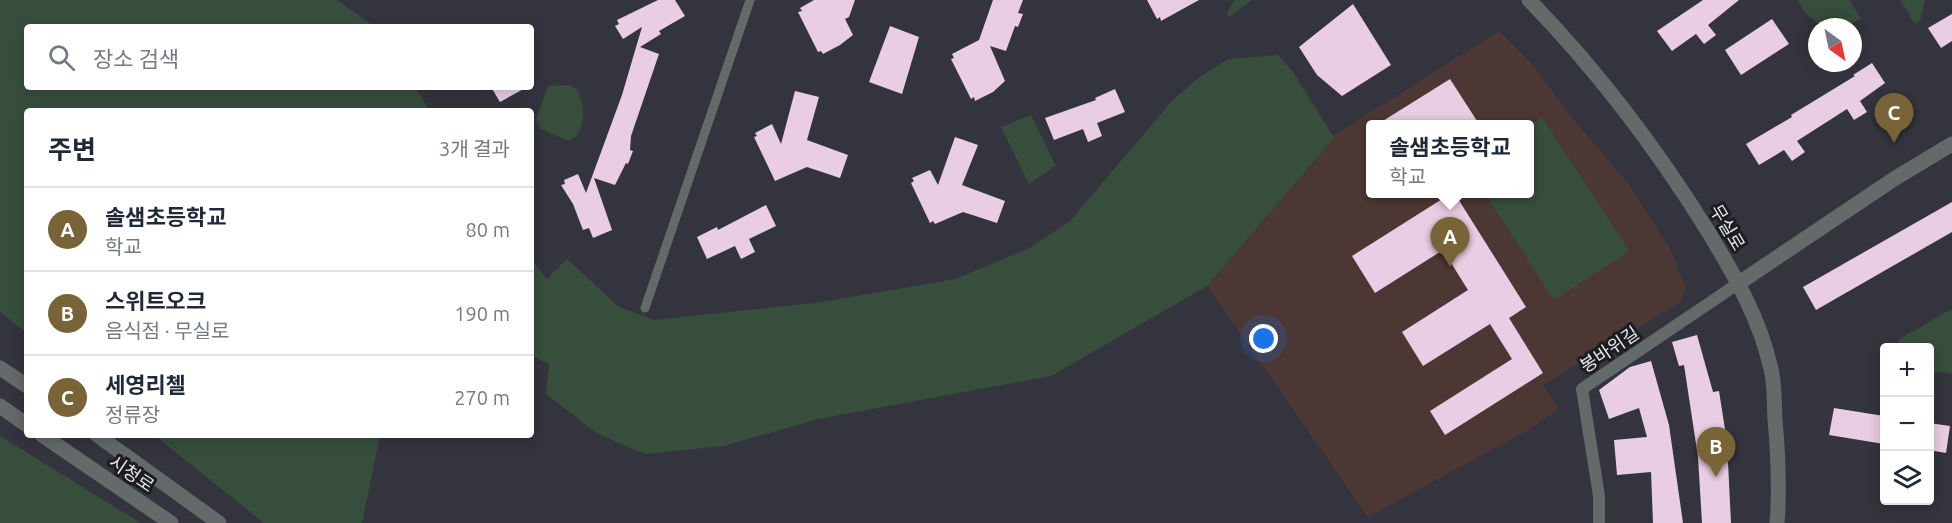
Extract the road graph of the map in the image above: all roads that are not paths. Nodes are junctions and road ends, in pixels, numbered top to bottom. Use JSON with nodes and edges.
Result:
{"nodes":[{"id":1,"x":750,"y":0,"type":"edge"},
{"id":2,"x":1529,"y":0,"type":"edge"},
{"id":3,"x":1952,"y":144,"type":"edge"},
{"id":4,"x":1738,"y":283,"type":"junction"},
{"id":5,"x":645,"y":308,"type":"dead end"},
{"id":6,"x":0,"y":368,"type":"edge"},
{"id":7,"x":24,"y":385,"type":"edge"},
{"id":8,"x":0,"y":406,"type":"edge"},
{"id":9,"x":24,"y":423,"type":"edge"},
{"id":10,"x":46,"y":438,"type":"edge"},
{"id":11,"x":102,"y":438,"type":"edge"},
{"id":12,"x":171,"y":523,"type":"edge"},
{"id":13,"x":219,"y":523,"type":"edge"},
{"id":14,"x":1599,"y":523,"type":"edge"},
{"id":15,"x":1777,"y":523,"type":"edge"}],
"edges":[{"from":1,"to":5,"type":"street"},
{"from":2,"to":4,"type":"street","name":"무실로"},
{"from":3,"to":4,"type":"street"},
{"from":4,"to":14,"type":"street","name":"봉바위길"},
{"from":4,"to":15,"type":"street","name":"무실로"},
{"from":6,"to":7,"type":"street"},
{"from":8,"to":9,"type":"street"},
{"from":10,"to":12,"type":"street","name":"시청로"},
{"from":11,"to":13,"type":"street","name":"시청로"}]}
